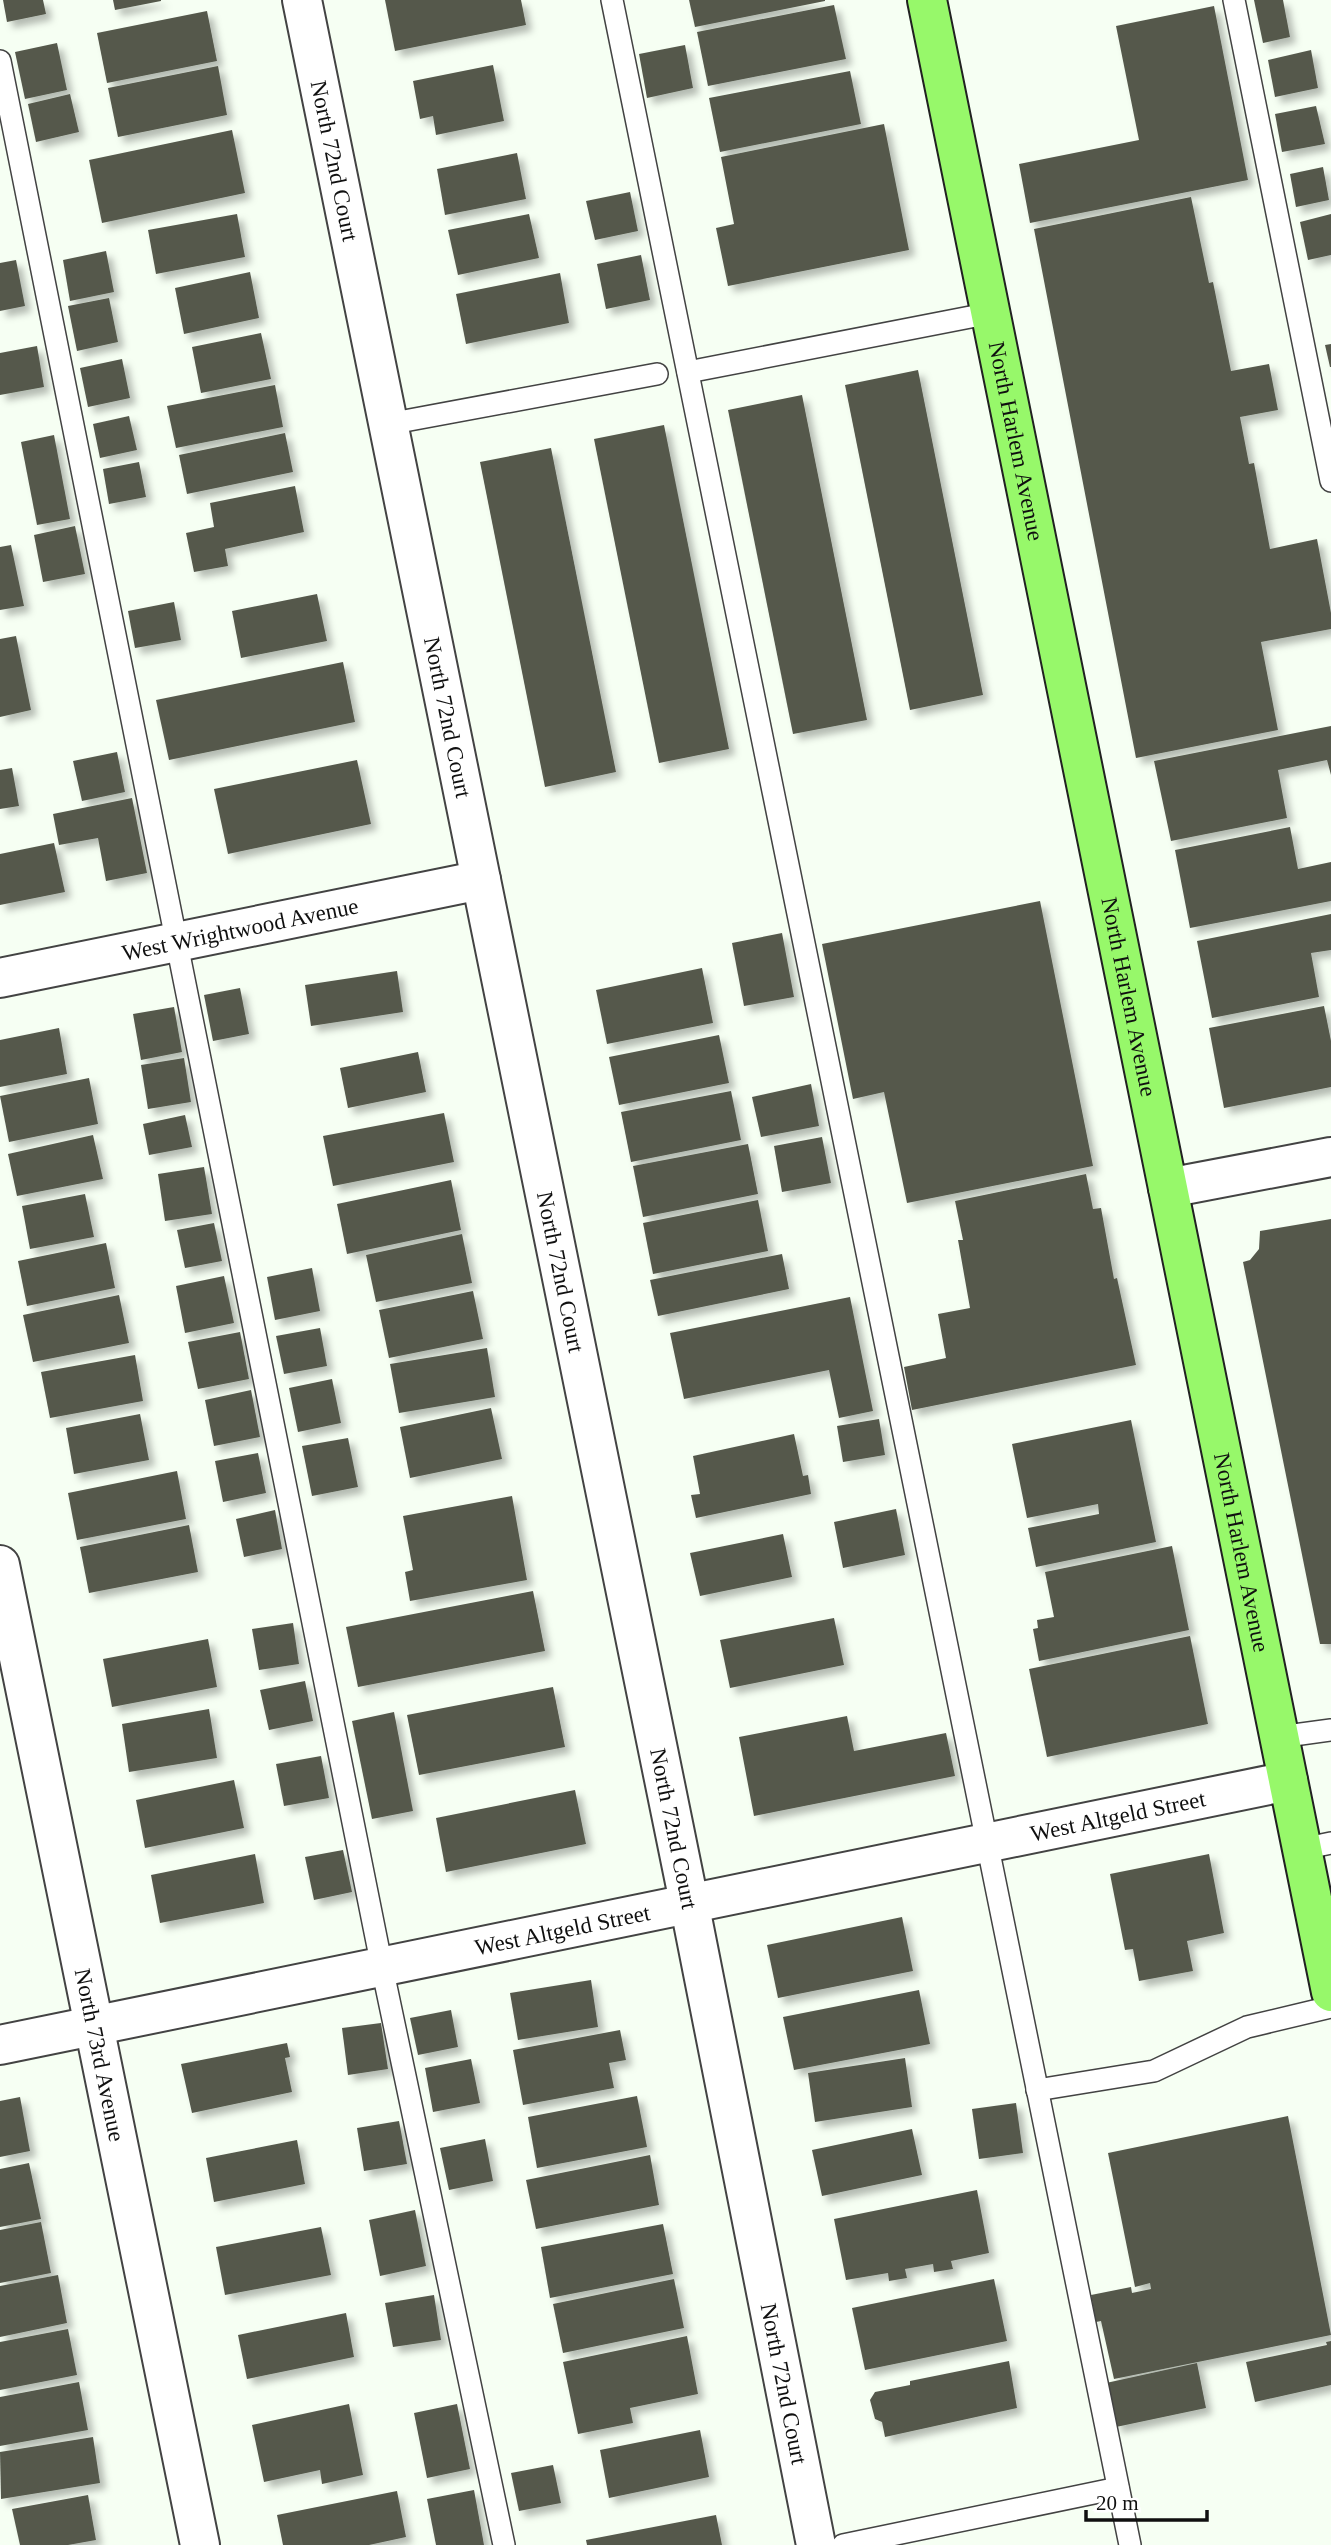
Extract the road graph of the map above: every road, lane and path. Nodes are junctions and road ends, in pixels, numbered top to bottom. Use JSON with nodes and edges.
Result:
{"nodes":[{"id":1,"x":302,"y":0,"type":"edge"},
{"id":2,"x":612,"y":0,"type":"edge"},
{"id":3,"x":927,"y":0,"type":"edge"},
{"id":4,"x":1234,"y":0,"type":"edge"},
{"id":5,"x":0,"y":61,"type":"edge"},
{"id":6,"x":991,"y":313,"type":"junction"},
{"id":7,"x":688,"y":372,"type":"junction"},
{"id":8,"x":657,"y":374,"type":"dead end"},
{"id":9,"x":388,"y":424,"type":"junction"},
{"id":10,"x":1331,"y":481,"type":"edge"},
{"id":11,"x":481,"y":880,"type":"junction"},
{"id":12,"x":177,"y":942,"type":"junction"},
{"id":13,"x":0,"y":978,"type":"edge"},
{"id":14,"x":1331,"y":1157,"type":"edge"},
{"id":15,"x":1168,"y":1188,"type":"junction"},
{"id":16,"x":0,"y":1565,"type":"edge"},
{"id":17,"x":1331,"y":1730,"type":"edge"},
{"id":18,"x":1279,"y":1737,"type":"junction"},
{"id":19,"x":1288,"y":1781,"type":"junction"},
{"id":20,"x":987,"y":1842,"type":"junction"},
{"id":21,"x":1316,"y":1846,"type":"edge"},
{"id":22,"x":689,"y":1902,"type":"junction"},
{"id":23,"x":382,"y":1967,"type":"junction"},
{"id":24,"x":1331,"y":1992,"type":"edge"},
{"id":25,"x":1331,"y":2007,"type":"edge"},
{"id":26,"x":94,"y":2026,"type":"junction"},
{"id":27,"x":0,"y":2045,"type":"edge"},
{"id":28,"x":1037,"y":2090,"type":"junction"},
{"id":29,"x":1118,"y":2488,"type":"junction"},
{"id":30,"x":200,"y":2545,"type":"edge"},
{"id":31,"x":504,"y":2545,"type":"edge"},
{"id":32,"x":816,"y":2545,"type":"edge"},
{"id":33,"x":843,"y":2545,"type":"edge"},
{"id":34,"x":1130,"y":2545,"type":"edge"}],
"edges":[{"from":1,"to":9,"type":"street","name":"North 72nd Court"},
{"from":2,"to":7,"type":"lane"},
{"from":3,"to":6,"type":"main road","name":"North Harlem Avenue"},
{"from":4,"to":10,"type":"lane"},
{"from":5,"to":12,"type":"lane"},
{"from":6,"to":7,"type":"lane"},
{"from":6,"to":15,"type":"main road","name":"North Harlem Avenue"},
{"from":7,"to":20,"type":"lane"},
{"from":8,"to":9,"type":"lane"},
{"from":9,"to":11,"type":"street","name":"North 72nd Court"},
{"from":11,"to":12,"type":"street","name":"West Wrightwood Avenue"},
{"from":11,"to":22,"type":"street","name":"North 72nd Court"},
{"from":12,"to":13,"type":"street","name":"West Wrightwood Avenue"},
{"from":12,"to":23,"type":"lane"},
{"from":14,"to":15,"type":"street"},
{"from":15,"to":18,"type":"main road","name":"North Harlem Avenue"},
{"from":16,"to":26,"type":"street","name":"North 73rd Avenue"},
{"from":17,"to":18,"type":"lane"},
{"from":18,"to":19,"type":"main road","name":"North Harlem Avenue"},
{"from":19,"to":20,"type":"street","name":"West Altgeld Street"},
{"from":19,"to":21,"type":"main road","name":"North Harlem Avenue"},
{"from":20,"to":22,"type":"street","name":"West Altgeld Street"},
{"from":20,"to":28,"type":"lane"},
{"from":21,"to":24,"type":"main road","name":"North Harlem Avenue"},
{"from":22,"to":23,"type":"street","name":"West Altgeld Street"},
{"from":22,"to":32,"type":"street","name":"North 72nd Court"},
{"from":23,"to":26,"type":"street","name":"West Altgeld Street"},
{"from":23,"to":31,"type":"lane"},
{"from":25,"to":28,"type":"lane"},
{"from":26,"to":27,"type":"street","name":"West Altgeld Street"},
{"from":26,"to":30,"type":"street","name":"North 73rd Avenue"},
{"from":28,"to":29,"type":"lane"},
{"from":29,"to":33,"type":"lane"},
{"from":29,"to":34,"type":"lane"}]}
